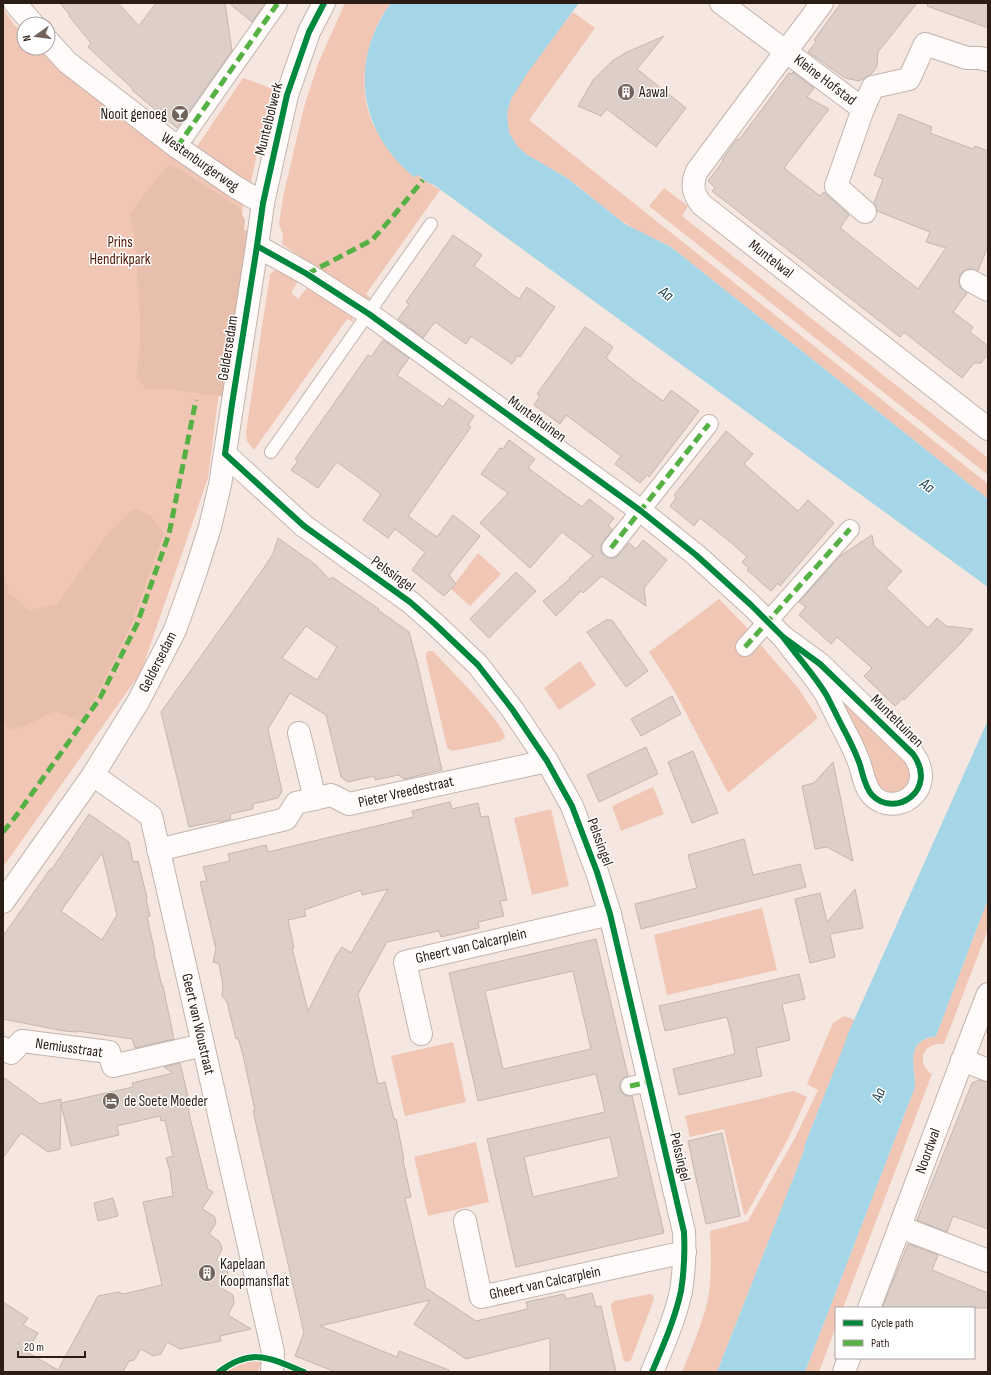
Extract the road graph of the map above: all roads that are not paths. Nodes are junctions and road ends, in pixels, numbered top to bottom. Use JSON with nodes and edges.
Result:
{"nodes":[{"id":1,"x":15,"y":3,"type":"edge"},
{"id":2,"x":278,"y":3,"type":"edge"},
{"id":3,"x":324,"y":3,"type":"edge"},
{"id":4,"x":721,"y":3,"type":"edge"},
{"id":5,"x":822,"y":3,"type":"edge"},
{"id":6,"x":26,"y":16,"type":"edge"},
{"id":7,"x":56,"y":50,"type":"edge"},
{"id":8,"x":787,"y":51,"type":"junction"},
{"id":9,"x":988,"y":60,"type":"edge"},
{"id":10,"x":863,"y":109,"type":"junction"},
{"id":11,"x":177,"y":147,"type":"junction"},
{"id":12,"x":263,"y":202,"type":"junction"},
{"id":13,"x":865,"y":212,"type":"dead end"},
{"id":14,"x":431,"y":224,"type":"dead end"},
{"id":15,"x":258,"y":246,"type":"junction"},
{"id":16,"x":369,"y":314,"type":"junction"},
{"id":17,"x":709,"y":424,"type":"dead end"},
{"id":18,"x":988,"y":429,"type":"edge"},
{"id":19,"x":271,"y":452,"type":"dead end"},
{"id":20,"x":225,"y":454,"type":"junction"},
{"id":21,"x":641,"y":511,"type":"junction"},
{"id":22,"x":850,"y":529,"type":"dead end"},
{"id":23,"x":611,"y":548,"type":"dead end"},
{"id":24,"x":768,"y":622,"type":"junction"},
{"id":25,"x":783,"y":637,"type":"junction"},
{"id":26,"x":745,"y":647,"type":"dead end"},
{"id":27,"x":299,"y":733,"type":"dead end"},
{"id":28,"x":547,"y":762,"type":"junction"},
{"id":29,"x":93,"y":775,"type":"junction"},
{"id":30,"x":315,"y":799,"type":"junction"},
{"id":31,"x":158,"y":850,"type":"junction"},
{"id":32,"x":3,"y":902,"type":"edge"},
{"id":33,"x":610,"y":914,"type":"junction"},
{"id":34,"x":988,"y":994,"type":"edge"},
{"id":35,"x":421,"y":1034,"type":"dead end"},
{"id":36,"x":203,"y":1045,"type":"junction"},
{"id":37,"x":3,"y":1048,"type":"edge"},
{"id":38,"x":962,"y":1060,"type":"junction"},
{"id":39,"x":988,"y":1070,"type":"edge"},
{"id":40,"x":464,"y":1221,"type":"dead end"},
{"id":41,"x":900,"y":1226,"type":"junction"},
{"id":42,"x":685,"y":1252,"type":"junction"},
{"id":43,"x":988,"y":1261,"type":"edge"},
{"id":44,"x":869,"y":1307,"type":"edge"},
{"id":45,"x":849,"y":1359,"type":"edge"},
{"id":46,"x":272,"y":1372,"type":"edge"},
{"id":47,"x":652,"y":1372,"type":"edge"},
{"id":48,"x":844,"y":1372,"type":"edge"}],
"edges":[{"from":1,"to":6,"type":"street"},
{"from":2,"to":11,"type":"street"},
{"from":3,"to":12,"type":"street","name":"Muntelbolwerk"},
{"from":4,"to":8,"type":"street"},
{"from":5,"to":8,"type":"street"},
{"from":7,"to":11,"type":"street","name":"Westenburgerweg"},
{"from":8,"to":10,"type":"street","name":"Kleine Hofstad"},
{"from":8,"to":18,"type":"street","name":"Muntelwal"},
{"from":9,"to":10,"type":"street"},
{"from":10,"to":13,"type":"street","name":"Kleine Hofstad"},
{"from":11,"to":12,"type":"street","name":"Westenburgerweg"},
{"from":12,"to":15,"type":"street","name":"Muntelbolwerk"},
{"from":14,"to":16,"type":"lane"},
{"from":15,"to":16,"type":"street","name":"Munteltuinen"},
{"from":15,"to":20,"type":"street","name":"Geldersedam"},
{"from":16,"to":19,"type":"lane"},
{"from":16,"to":21,"type":"street","name":"Munteltuinen"},
{"from":17,"to":21,"type":"street"},
{"from":20,"to":28,"type":"street","name":"Pelssingel"},
{"from":20,"to":29,"type":"street","name":"Geldersedam"},
{"from":21,"to":23,"type":"street"},
{"from":21,"to":24,"type":"street","name":"Munteltuinen"},
{"from":22,"to":24,"type":"street"},
{"from":24,"to":25,"type":"street","name":"Munteltuinen"},
{"from":24,"to":26,"type":"street"},
{"from":25,"to":25,"type":"street","name":"Munteltuinen"},
{"from":27,"to":30,"type":"street"},
{"from":28,"to":30,"type":"street","name":"Pieter Vreedestraat"},
{"from":28,"to":33,"type":"street","name":"Pelssingel"},
{"from":29,"to":31,"type":"street","name":"Geert van Woustraat"},
{"from":29,"to":32,"type":"street","name":"Geldersedam"},
{"from":30,"to":31,"type":"street","name":"Pieter Vreedestraat"},
{"from":31,"to":36,"type":"street","name":"Geert van Woustraat"},
{"from":33,"to":35,"type":"street","name":"Gheert van Calcarplein"},
{"from":33,"to":42,"type":"street","name":"Pelssingel"},
{"from":34,"to":38,"type":"street","name":"Noordwal"},
{"from":36,"to":37,"type":"street","name":"Nemiusstraat"},
{"from":36,"to":46,"type":"street","name":"Geert van Woustraat"},
{"from":38,"to":39,"type":"street"},
{"from":38,"to":41,"type":"street","name":"Noordwal"},
{"from":40,"to":42,"type":"street","name":"Gheert van Calcarplein"},
{"from":41,"to":43,"type":"street"},
{"from":41,"to":44,"type":"street","name":"Noordwal"},
{"from":42,"to":47,"type":"street","name":"Pelssingel"},
{"from":45,"to":48,"type":"street"}]}
